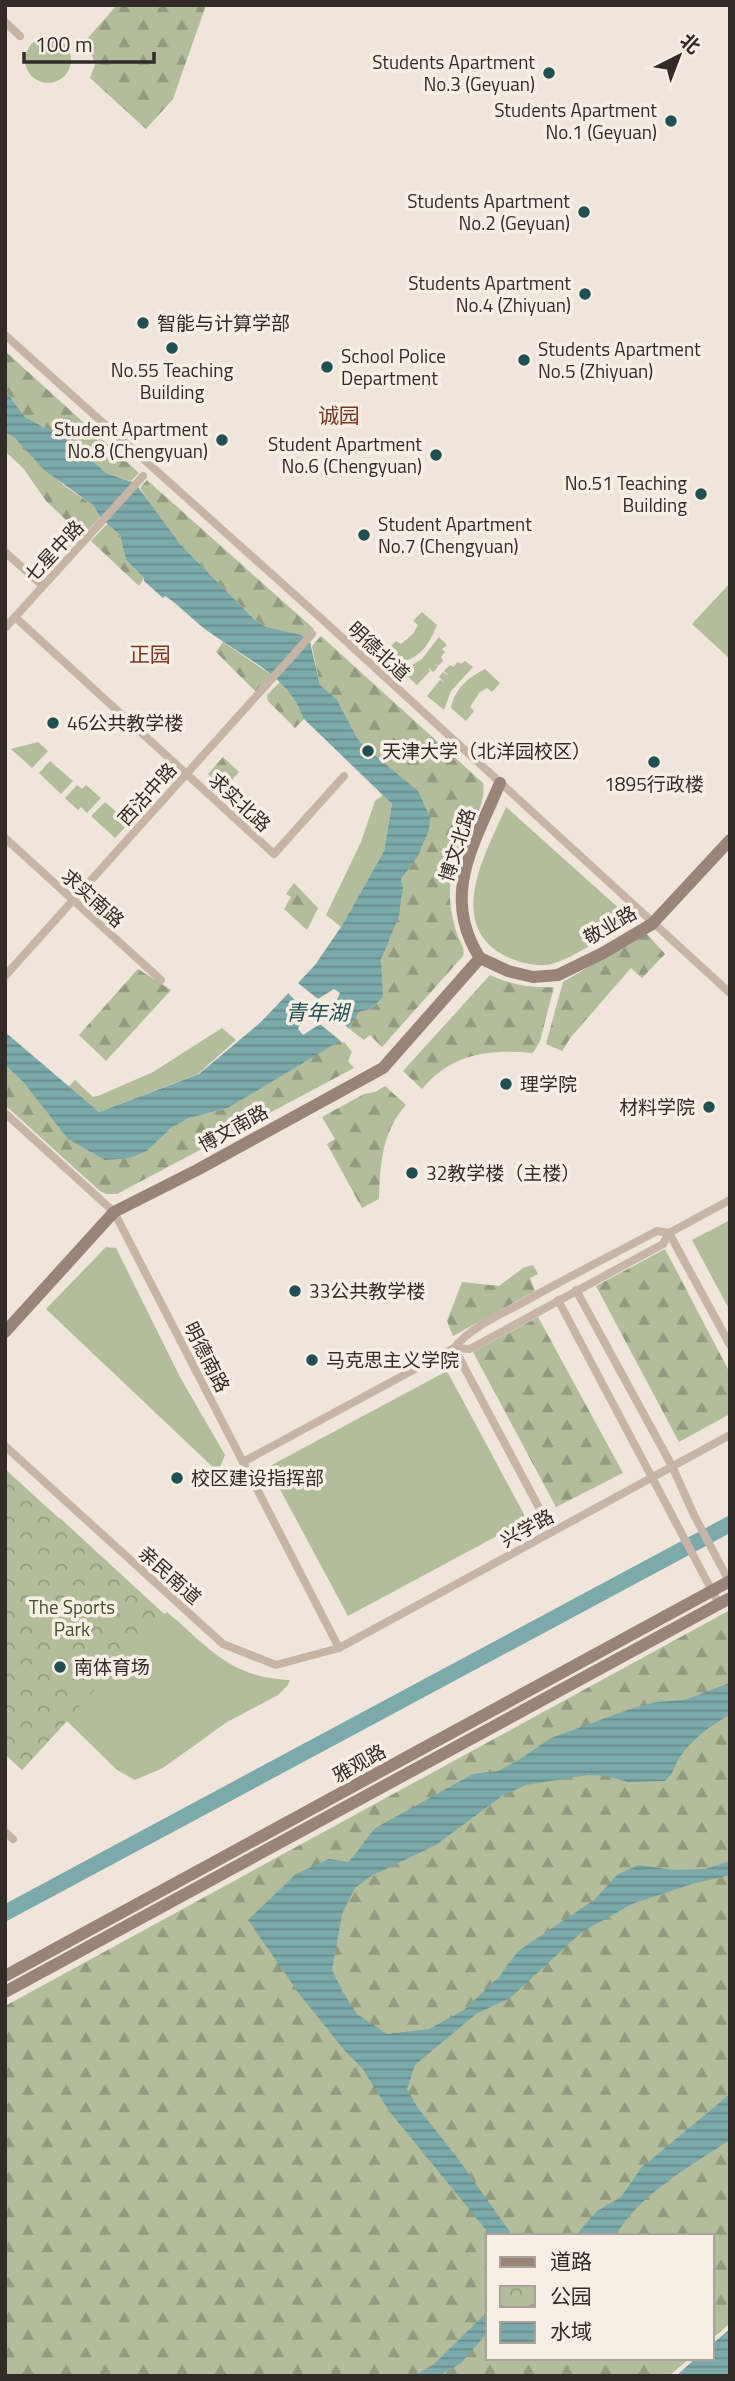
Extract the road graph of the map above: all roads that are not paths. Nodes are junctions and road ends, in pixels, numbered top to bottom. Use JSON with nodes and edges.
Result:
{"nodes":[{"id":1,"x":5,"y":22,"type":"edge"},
{"id":2,"x":20,"y":36,"type":"dead end"},
{"id":3,"x":5,"y":335,"type":"edge"},
{"id":4,"x":144,"y":476,"type":"dead end"},
{"id":5,"x":5,"y":552,"type":"edge"},
{"id":6,"x":43,"y":586,"type":"junction"},
{"id":7,"x":15,"y":617,"type":"junction"},
{"id":8,"x":5,"y":628,"type":"edge"},
{"id":9,"x":312,"y":634,"type":"dead end"},
{"id":10,"x":186,"y":774,"type":"junction"},
{"id":11,"x":344,"y":776,"type":"dead end"},
{"id":12,"x":500,"y":783,"type":"junction"},
{"id":13,"x":5,"y":838,"type":"edge"},
{"id":14,"x":730,"y":840,"type":"edge"},
{"id":15,"x":73,"y":901,"type":"junction"},
{"id":16,"x":652,"y":924,"type":"junction"},
{"id":17,"x":480,"y":958,"type":"junction"},
{"id":18,"x":5,"y":976,"type":"edge"},
{"id":19,"x":161,"y":980,"type":"dead end"},
{"id":20,"x":730,"y":993,"type":"edge"},
{"id":21,"x":5,"y":1113,"type":"edge"},
{"id":22,"x":730,"y":1200,"type":"edge"},
{"id":23,"x":114,"y":1212,"type":"junction"},
{"id":24,"x":669,"y":1233,"type":"junction"},
{"id":25,"x":576,"y":1290,"type":"junction"},
{"id":26,"x":558,"y":1300,"type":"junction"},
{"id":27,"x":5,"y":1332,"type":"edge"},
{"id":28,"x":730,"y":1345,"type":"edge"},
{"id":29,"x":454,"y":1349,"type":"junction"},
{"id":30,"x":730,"y":1435,"type":"edge"},
{"id":31,"x":5,"y":1446,"type":"edge"},
{"id":32,"x":243,"y":1462,"type":"junction"},
{"id":33,"x":672,"y":1466,"type":"junction"},
{"id":34,"x":651,"y":1477,"type":"junction"},
{"id":35,"x":552,"y":1532,"type":"junction"},
{"id":36,"x":729,"y":1582,"type":"edge"},
{"id":37,"x":711,"y":1591,"type":"junction"},
{"id":38,"x":724,"y":1601,"type":"edge"},
{"id":39,"x":339,"y":1648,"type":"junction"},
{"id":40,"x":5,"y":1832,"type":"edge"},
{"id":41,"x":13,"y":1839,"type":"dead end"},
{"id":42,"x":5,"y":1976,"type":"edge"},
{"id":43,"x":5,"y":1992,"type":"edge"}],
"edges":[{"from":1,"to":2,"type":"street"},
{"from":3,"to":12,"type":"street","name":"明德北道"},
{"from":4,"to":6,"type":"street","name":"七星中路"},
{"from":5,"to":6,"type":"street"},
{"from":6,"to":7,"type":"street","name":"七星中路"},
{"from":7,"to":8,"type":"street","name":"七星中路"},
{"from":7,"to":10,"type":"street","name":"求实北路"},
{"from":9,"to":10,"type":"street","name":"西沽中路"},
{"from":10,"to":11,"type":"street","name":"求实北路"},
{"from":10,"to":15,"type":"street","name":"西沽中路"},
{"from":12,"to":16,"type":"street","name":"明德北道"},
{"from":12,"to":17,"type":"main road","name":"博文北路"},
{"from":13,"to":15,"type":"street","name":"求实南路"},
{"from":14,"to":16,"type":"main road","name":"敬业路"},
{"from":15,"to":18,"type":"street","name":"西沽中路"},
{"from":15,"to":19,"type":"street","name":"求实南路"},
{"from":16,"to":17,"type":"main road","name":"敬业路"},
{"from":16,"to":20,"type":"street","name":"明德北道"},
{"from":17,"to":23,"type":"main road","name":"博文南路"},
{"from":21,"to":23,"type":"street","name":"明德南路"},
{"from":22,"to":24,"type":"street"},
{"from":23,"to":27,"type":"main road","name":"博文南路"},
{"from":23,"to":32,"type":"street","name":"明德南路"},
{"from":24,"to":25,"type":"street"},
{"from":24,"to":28,"type":"street"},
{"from":24,"to":29,"type":"street"},
{"from":25,"to":26,"type":"street"},
{"from":25,"to":33,"type":"street"},
{"from":26,"to":29,"type":"street"},
{"from":26,"to":34,"type":"street"},
{"from":29,"to":32,"type":"street"},
{"from":29,"to":35,"type":"street"},
{"from":30,"to":33,"type":"street","name":"兴学路"},
{"from":31,"to":39,"type":"street","name":"亲民南道"},
{"from":32,"to":39,"type":"street","name":"明德南路"},
{"from":33,"to":34,"type":"street","name":"兴学路"},
{"from":33,"to":36,"type":"street"},
{"from":34,"to":35,"type":"street","name":"兴学路"},
{"from":34,"to":37,"type":"street"},
{"from":35,"to":39,"type":"street","name":"兴学路"},
{"from":36,"to":37,"type":"main road","name":"雅观路"},
{"from":37,"to":38,"type":"street"},
{"from":37,"to":42,"type":"main road","name":"雅观路"},
{"from":38,"to":43,"type":"main road","name":"雅观路"},
{"from":40,"to":41,"type":"street"}]}
